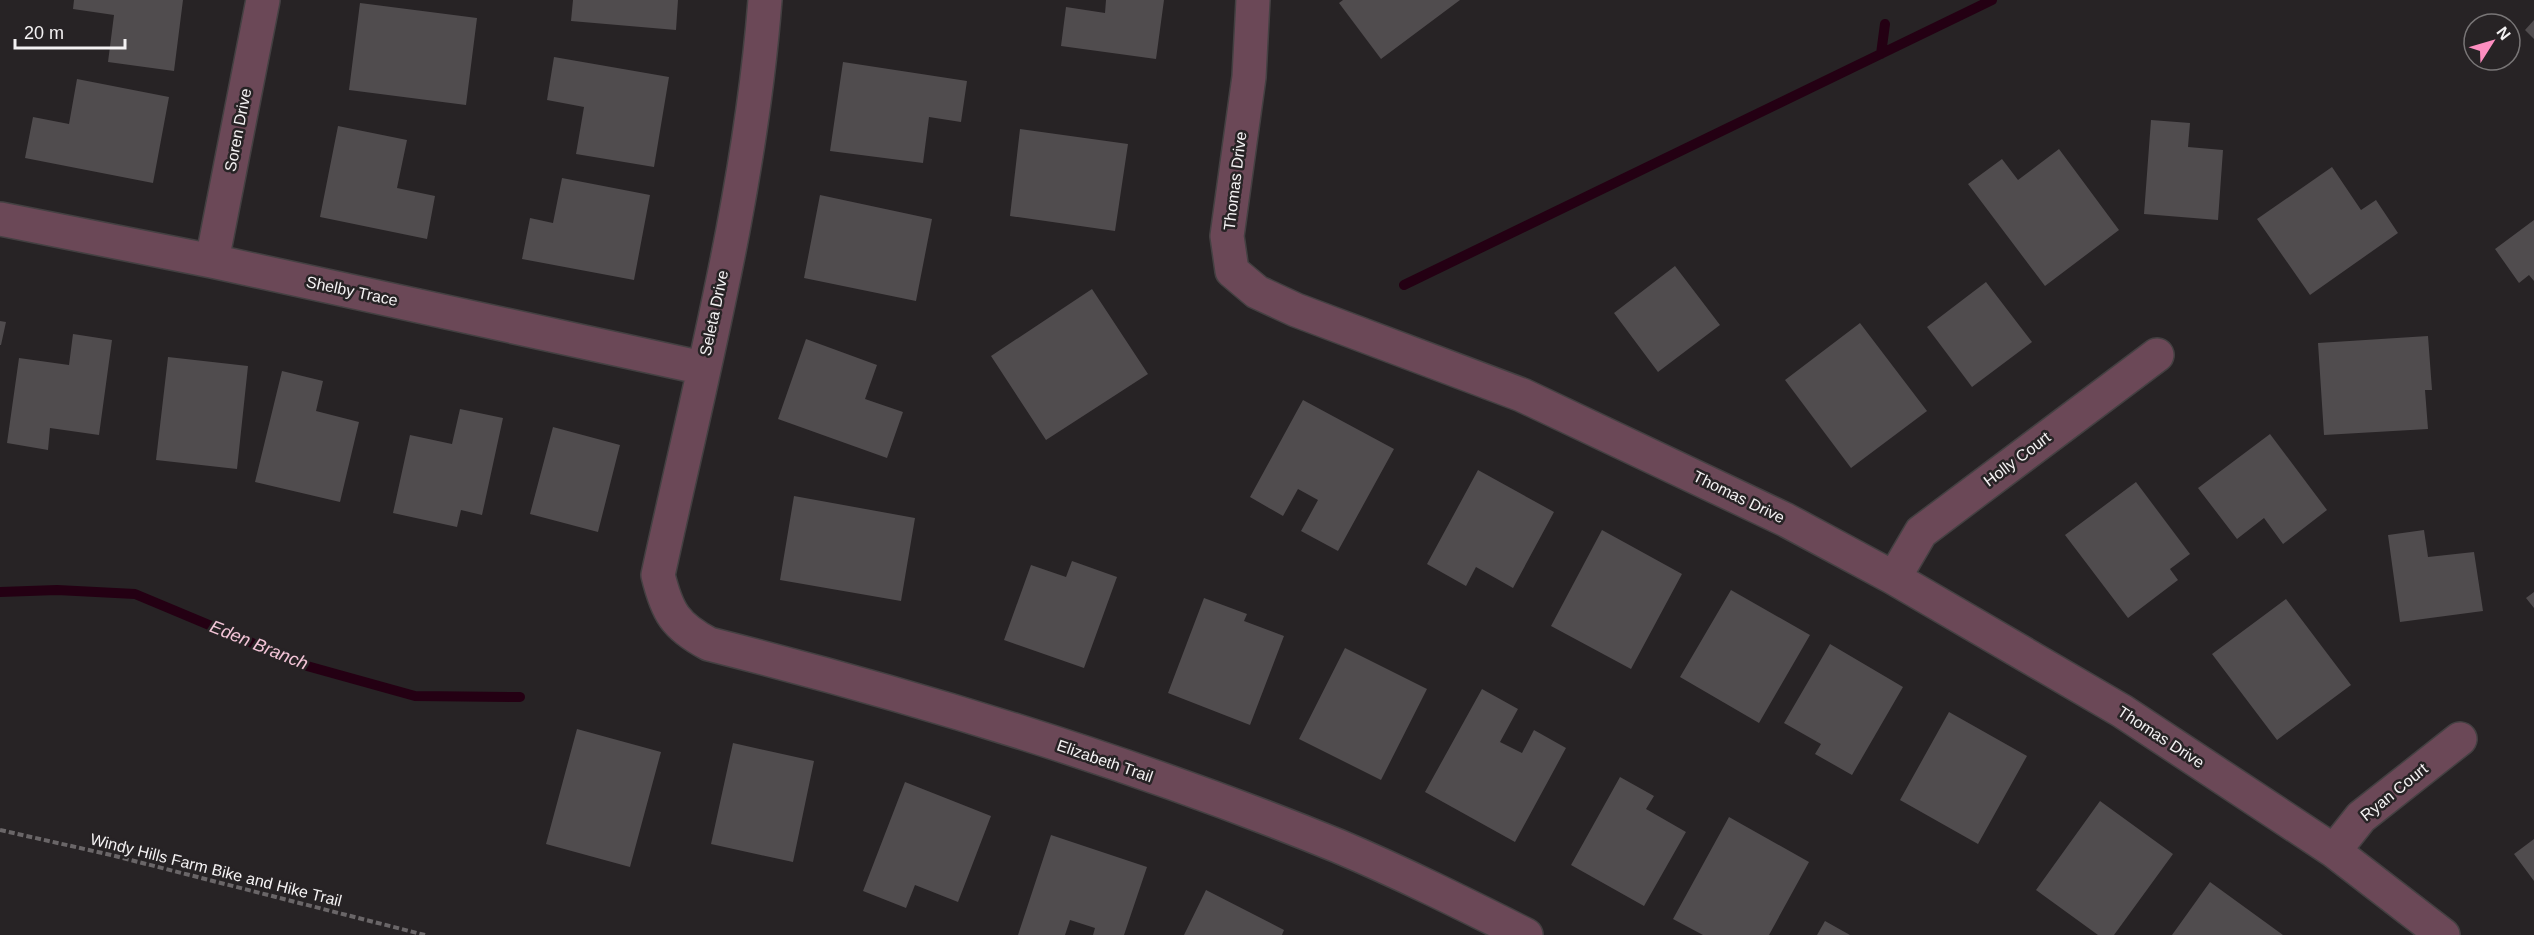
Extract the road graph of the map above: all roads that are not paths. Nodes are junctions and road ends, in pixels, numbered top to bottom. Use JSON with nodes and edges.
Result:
{"nodes":[{"id":1,"x":264,"y":0,"type":"edge"},
{"id":2,"x":765,"y":0,"type":"edge"},
{"id":3,"x":1253,"y":0,"type":"edge"},
{"id":4,"x":0,"y":219,"type":"edge"},
{"id":5,"x":212,"y":261,"type":"junction"},
{"id":6,"x":2157,"y":355,"type":"dead end"},
{"id":7,"x":703,"y":368,"type":"junction"},
{"id":8,"x":1894,"y":578,"type":"junction"},
{"id":9,"x":674,"y":620,"type":"joint"},
{"id":10,"x":2460,"y":739,"type":"dead end"},
{"id":11,"x":2334,"y":851,"type":"junction"},
{"id":12,"x":1526,"y":935,"type":"edge"},
{"id":13,"x":2443,"y":935,"type":"edge"}],
"edges":[{"from":1,"to":5,"type":"street","name":"Soren Drive"},
{"from":2,"to":7,"type":"street","name":"Seleta Drive"},
{"from":3,"to":8,"type":"street","name":"Thomas Drive"},
{"from":4,"to":5,"type":"street","name":"Shelby Trace"},
{"from":5,"to":7,"type":"street","name":"Shelby Trace"},
{"from":6,"to":8,"type":"street","name":"Holly Court"},
{"from":7,"to":9,"type":"street","name":"Seleta Drive"},
{"from":8,"to":11,"type":"street","name":"Thomas Drive"},
{"from":9,"to":12,"type":"street","name":"Elizabeth Trail"},
{"from":10,"to":11,"type":"street","name":"Ryan Court"},
{"from":11,"to":13,"type":"street","name":"Thomas Drive"}]}
